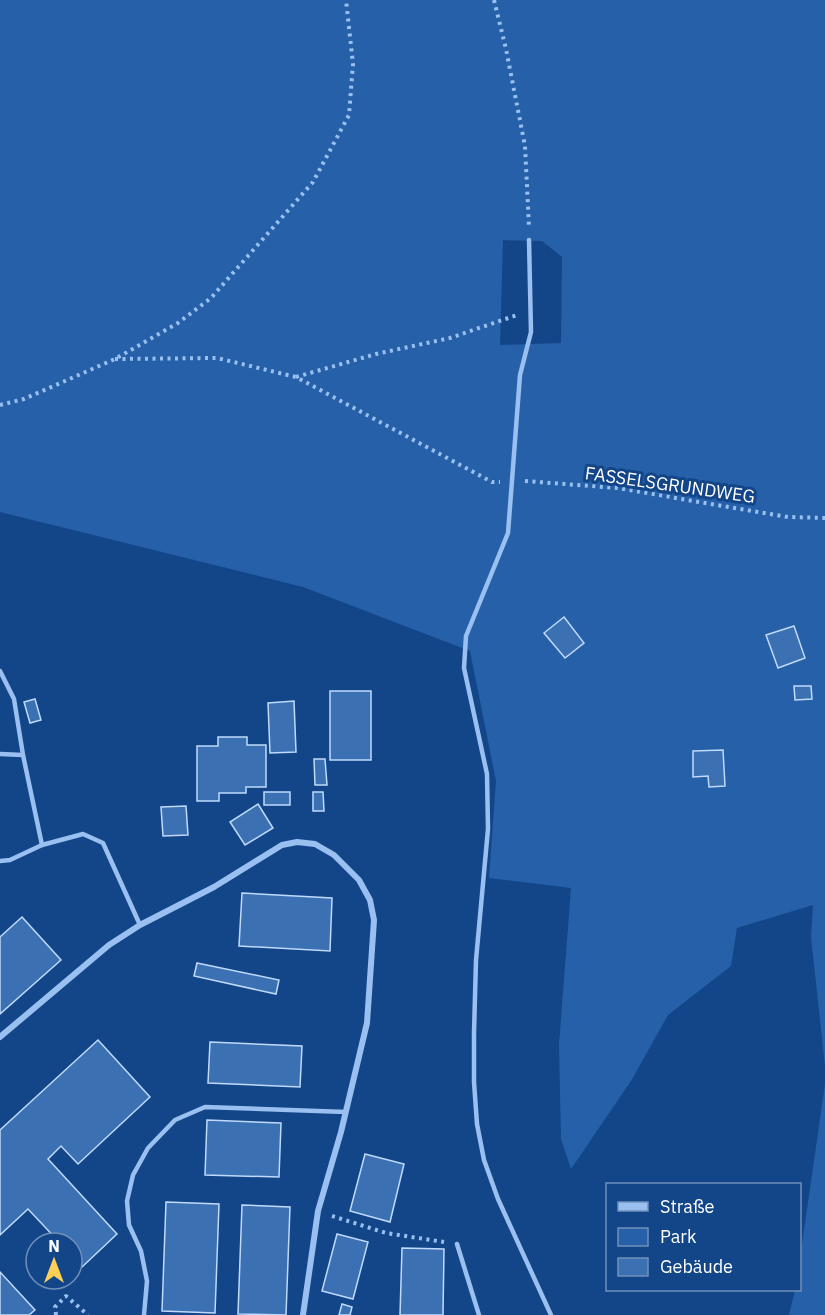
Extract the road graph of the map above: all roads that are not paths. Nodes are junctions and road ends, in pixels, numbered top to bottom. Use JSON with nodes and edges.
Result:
{"nodes":[{"id":1,"x":529,"y":240,"type":"dead end"},
{"id":2,"x":0,"y":671,"type":"edge"},
{"id":3,"x":0,"y":754,"type":"edge"},
{"id":4,"x":22,"y":755,"type":"junction"},
{"id":5,"x":42,"y":845,"type":"junction"},
{"id":6,"x":0,"y":861,"type":"edge"},
{"id":7,"x":140,"y":925,"type":"junction"},
{"id":8,"x":0,"y":1037,"type":"edge"},
{"id":9,"x":346,"y":1112,"type":"junction"},
{"id":10,"x":457,"y":1244,"type":"road end"},
{"id":11,"x":144,"y":1315,"type":"edge"},
{"id":12,"x":303,"y":1315,"type":"edge"},
{"id":13,"x":479,"y":1315,"type":"edge"},
{"id":14,"x":551,"y":1315,"type":"edge"}],
"edges":[{"from":1,"to":14,"type":"lane"},
{"from":2,"to":4,"type":"lane"},
{"from":3,"to":4,"type":"lane"},
{"from":4,"to":5,"type":"lane"},
{"from":5,"to":6,"type":"lane"},
{"from":5,"to":7,"type":"lane"},
{"from":7,"to":8,"type":"street"},
{"from":7,"to":9,"type":"street"},
{"from":9,"to":11,"type":"lane"},
{"from":9,"to":12,"type":"street"},
{"from":10,"to":13,"type":"lane"}]}
